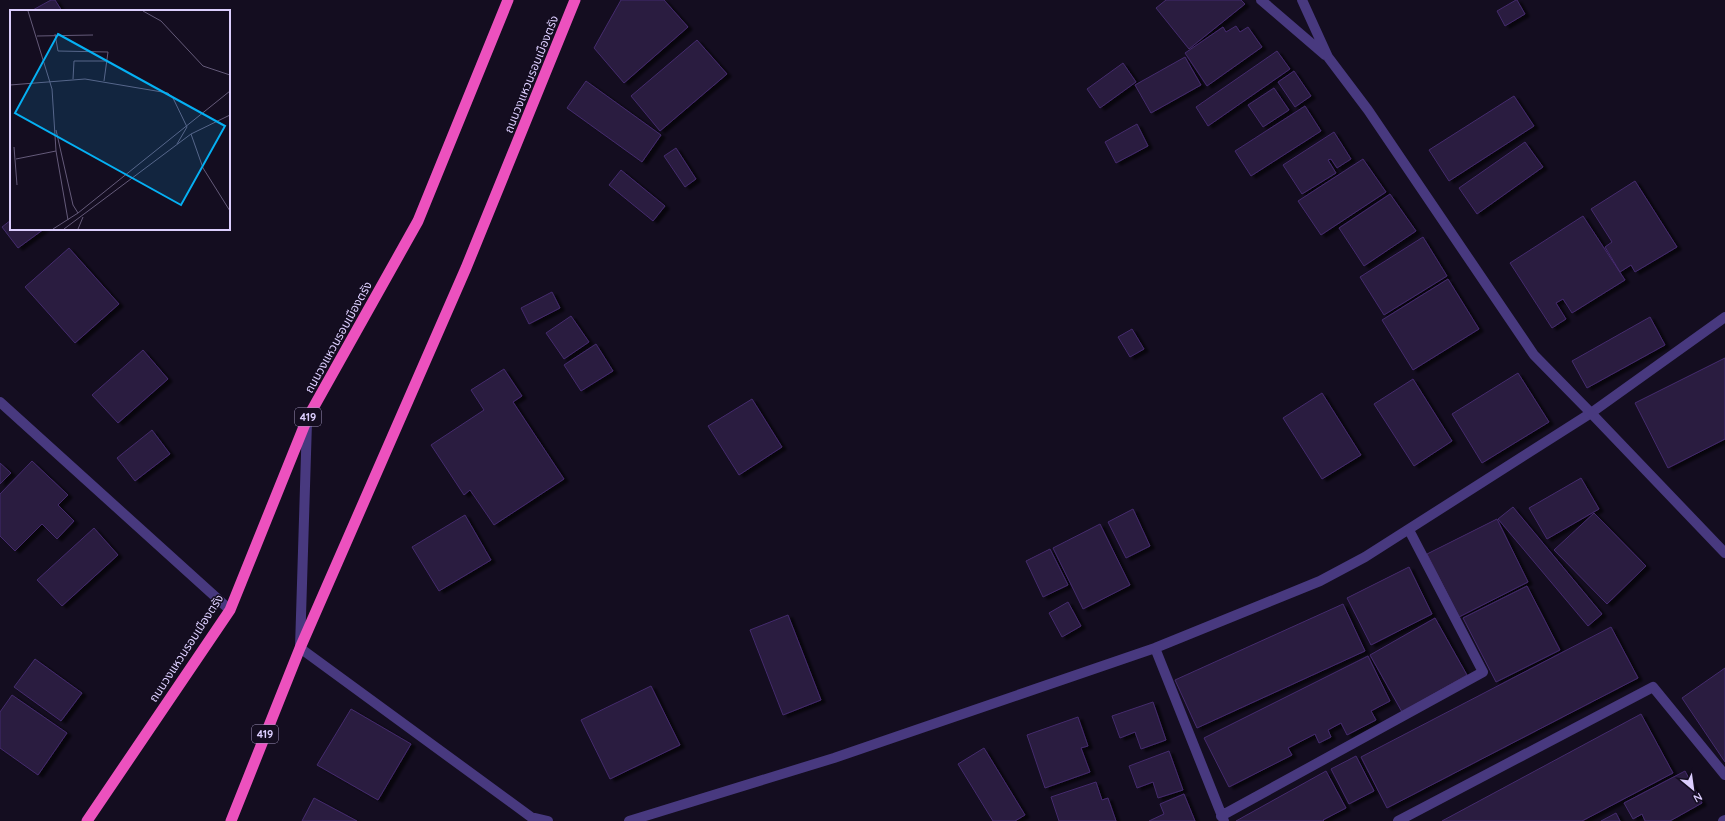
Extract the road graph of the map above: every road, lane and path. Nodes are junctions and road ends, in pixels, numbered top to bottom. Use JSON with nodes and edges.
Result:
{"nodes":[{"id":1,"x":508,"y":0,"type":"edge"},
{"id":2,"x":575,"y":0,"type":"edge"},
{"id":3,"x":1261,"y":0,"type":"edge"},
{"id":4,"x":1302,"y":0,"type":"edge"},
{"id":5,"x":1328,"y":57,"type":"junction"},
{"id":6,"x":1725,"y":317,"type":"edge"},
{"id":7,"x":0,"y":402,"type":"edge"},
{"id":8,"x":1591,"y":412,"type":"junction"},
{"id":9,"x":307,"y":418,"type":"junction"},
{"id":10,"x":1409,"y":530,"type":"junction"},
{"id":11,"x":1725,"y":553,"type":"edge"},
{"id":12,"x":230,"y":610,"type":"junction"},
{"id":13,"x":300,"y":648,"type":"junction"},
{"id":14,"x":1155,"y":648,"type":"junction"},
{"id":15,"x":1725,"y":775,"type":"edge"},
{"id":16,"x":1222,"y":818,"type":"edge"},
{"id":17,"x":87,"y":821,"type":"edge"},
{"id":18,"x":231,"y":821,"type":"edge"},
{"id":19,"x":548,"y":821,"type":"edge"},
{"id":20,"x":629,"y":821,"type":"edge"},
{"id":21,"x":1398,"y":821,"type":"edge"}],
"edges":[{"from":1,"to":9,"type":"highway","name":"ถนนวงแหวนรอบเมืองตรัง","number":"419"},
{"from":2,"to":13,"type":"highway","name":"ถนนวงแหวนรอบเมืองตรัง","number":"419"},
{"from":3,"to":5,"type":"street"},
{"from":4,"to":5,"type":"street"},
{"from":5,"to":8,"type":"street"},
{"from":6,"to":8,"type":"street"},
{"from":7,"to":12,"type":"street"},
{"from":8,"to":10,"type":"street"},
{"from":8,"to":11,"type":"street"},
{"from":9,"to":12,"type":"highway","name":"ถนนวงแหวนรอบเมืองตรัง","number":"419"},
{"from":9,"to":13,"type":"street"},
{"from":10,"to":14,"type":"street"},
{"from":10,"to":16,"type":"street"},
{"from":12,"to":17,"type":"highway","name":"ถนนวงแหวนรอบเมืองตรัง","number":"419"},
{"from":13,"to":18,"type":"highway","name":"ถนนวงแหวนรอบเมืองตรัง","number":"419"},
{"from":13,"to":19,"type":"street"},
{"from":14,"to":16,"type":"street"},
{"from":14,"to":20,"type":"street"},
{"from":15,"to":21,"type":"street"}]}
